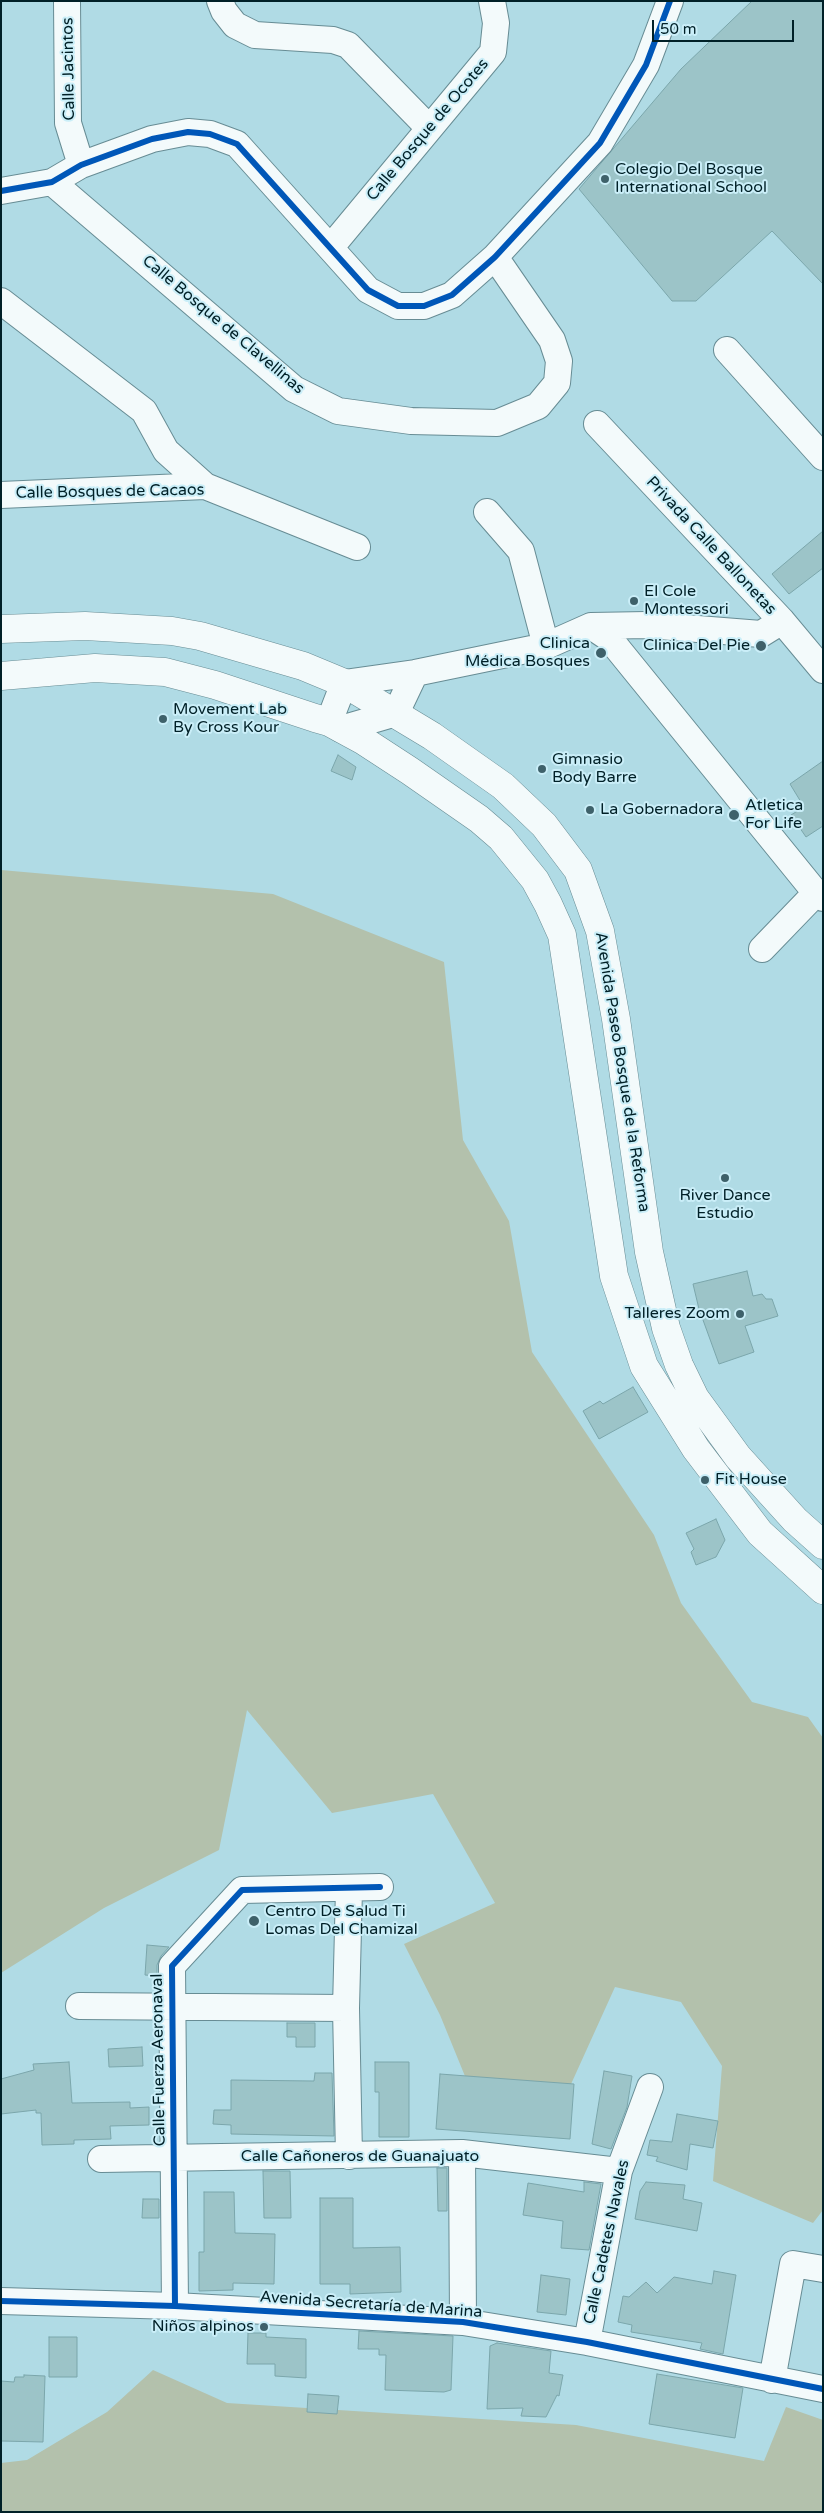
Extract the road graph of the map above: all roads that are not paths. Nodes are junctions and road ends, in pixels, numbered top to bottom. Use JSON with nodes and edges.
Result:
{"nodes":[{"id":1,"x":68,"y":1,"type":"edge"},
{"id":2,"x":220,"y":1,"type":"edge"},
{"id":3,"x":492,"y":1,"type":"edge"},
{"id":4,"x":670,"y":1,"type":"edge"},
{"id":5,"x":429,"y":128,"type":"junction"},
{"id":6,"x":81,"y":165,"type":"junction"},
{"id":7,"x":52,"y":182,"type":"junction"},
{"id":8,"x":1,"y":191,"type":"edge"},
{"id":9,"x":331,"y":247,"type":"junction"},
{"id":10,"x":495,"y":258,"type":"junction"},
{"id":11,"x":1,"y":301,"type":"edge"},
{"id":12,"x":727,"y":350,"type":"dead end"},
{"id":13,"x":597,"y":424,"type":"dead end"},
{"id":14,"x":823,"y":457,"type":"edge"},
{"id":15,"x":205,"y":486,"type":"junction"},
{"id":16,"x":1,"y":495,"type":"edge"},
{"id":17,"x":487,"y":512,"type":"dead end"},
{"id":18,"x":358,"y":547,"type":"dead end"},
{"id":19,"x":782,"y":621,"type":"junction"},
{"id":20,"x":591,"y":626,"type":"junction"},
{"id":21,"x":1,"y":629,"type":"edge"},
{"id":22,"x":546,"y":646,"type":"junction"},
{"id":23,"x":823,"y":670,"type":"edge"},
{"id":24,"x":415,"y":673,"type":"junction"},
{"id":25,"x":1,"y":676,"type":"edge"},
{"id":26,"x":344,"y":683,"type":"junction"},
{"id":27,"x":399,"y":715,"type":"junction"},
{"id":28,"x":335,"y":725,"type":"junction"},
{"id":29,"x":384,"y":754,"type":"junction"},
{"id":30,"x":819,"y":896,"type":"edge"},
{"id":31,"x":762,"y":949,"type":"dead end"},
{"id":32,"x":604,"y":1210,"type":"junction"},
{"id":33,"x":645,"y":1210,"type":"junction"},
{"id":34,"x":649,"y":1252,"type":"junction"},
{"id":35,"x":611,"y":1260,"type":"junction"},
{"id":36,"x":823,"y":1545,"type":"edge"},
{"id":37,"x":823,"y":1590,"type":"edge"},
{"id":38,"x":380,"y":1887,"type":"dead end"},
{"id":39,"x":349,"y":1888,"type":"junction"},
{"id":40,"x":80,"y":2006,"type":"dead end"},
{"id":41,"x":172,"y":2007,"type":"junction"},
{"id":42,"x":346,"y":2008,"type":"junction"},
{"id":43,"x":650,"y":2087,"type":"dead end"},
{"id":44,"x":462,"y":2153,"type":"junction"},
{"id":45,"x":349,"y":2156,"type":"junction"},
{"id":46,"x":101,"y":2159,"type":"dead end"},
{"id":47,"x":174,"y":2159,"type":"junction"},
{"id":48,"x":619,"y":2170,"type":"junction"},
{"id":49,"x":823,"y":2269,"type":"edge"},
{"id":50,"x":1,"y":2301,"type":"edge"},
{"id":51,"x":175,"y":2306,"type":"junction"},
{"id":52,"x":463,"y":2322,"type":"junction"},
{"id":53,"x":587,"y":2342,"type":"junction"},
{"id":54,"x":772,"y":2380,"type":"junction"},
{"id":55,"x":823,"y":2389,"type":"edge"}],
"edges":[{"from":1,"to":6,"type":"street","name":"Calle Jacintos"},
{"from":2,"to":5,"type":"street"},
{"from":3,"to":5,"type":"street","name":"Calle Bosque de Ocotes"},
{"from":4,"to":10,"type":"street"},
{"from":5,"to":9,"type":"street","name":"Calle Bosque de Ocotes"},
{"from":6,"to":7,"type":"street"},
{"from":6,"to":9,"type":"street"},
{"from":7,"to":8,"type":"street"},
{"from":7,"to":10,"type":"street","name":"Calle Bosque de Clavellinas"},
{"from":9,"to":10,"type":"street"},
{"from":11,"to":15,"type":"street"},
{"from":12,"to":14,"type":"street"},
{"from":13,"to":19,"type":"street","name":"Privada Calle Ballonetas"},
{"from":15,"to":16,"type":"street","name":"Calle Bosques de Cacaos"},
{"from":15,"to":18,"type":"street","name":"Calle Bosques de Cacaos"},
{"from":17,"to":22,"type":"street"},
{"from":19,"to":20,"type":"street"},
{"from":19,"to":23,"type":"street","name":"Privada Calle Ballonetas"},
{"from":20,"to":22,"type":"street"},
{"from":20,"to":30,"type":"street"},
{"from":21,"to":26,"type":"main road","name":"Avenida Paseo Bosque de la Reforma"},
{"from":22,"to":24,"type":"street"},
{"from":24,"to":26,"type":"street"},
{"from":24,"to":27,"type":"street"},
{"from":25,"to":28,"type":"main road"},
{"from":26,"to":27,"type":"main road","name":"Avenida Paseo Bosque de la Reforma"},
{"from":26,"to":28,"type":"street"},
{"from":27,"to":28,"type":"street"},
{"from":27,"to":29,"type":"main road"},
{"from":27,"to":33,"type":"main road","name":"Avenida Paseo Bosque de la Reforma"},
{"from":28,"to":29,"type":"main road"},
{"from":29,"to":32,"type":"main road"},
{"from":30,"to":31,"type":"street"},
{"from":32,"to":33,"type":"main road"},
{"from":32,"to":35,"type":"main road"},
{"from":33,"to":34,"type":"main road","name":"Avenida Paseo Bosque de la Reforma"},
{"from":34,"to":35,"type":"main road"},
{"from":34,"to":36,"type":"main road","name":"Avenida Paseo Bosque de la Reforma"},
{"from":35,"to":37,"type":"main road"},
{"from":38,"to":39,"type":"street","name":"Calle Fuerza Aeronaval"},
{"from":39,"to":41,"type":"street","name":"Calle Fuerza Aeronaval"},
{"from":39,"to":42,"type":"street"},
{"from":40,"to":41,"type":"street"},
{"from":41,"to":42,"type":"street"},
{"from":41,"to":47,"type":"street","name":"Calle Fuerza Aeronaval"},
{"from":42,"to":45,"type":"street"},
{"from":43,"to":48,"type":"street","name":"Calle Cadetes Navales"},
{"from":44,"to":45,"type":"street","name":"Calle Cañoneros de Guanajuato"},
{"from":44,"to":48,"type":"street","name":"Calle Cañoneros de Guanajuato"},
{"from":44,"to":52,"type":"street"},
{"from":45,"to":47,"type":"street","name":"Calle Cañoneros de Guanajuato"},
{"from":46,"to":47,"type":"street","name":"Calle Cañoneros de Guanajuato"},
{"from":47,"to":51,"type":"street","name":"Calle Fuerza Aeronaval"},
{"from":48,"to":53,"type":"street","name":"Calle Cadetes Navales"},
{"from":49,"to":54,"type":"street"},
{"from":50,"to":51,"type":"street","name":"Avenida Secretaría de Marina"},
{"from":51,"to":52,"type":"street","name":"Avenida Secretaría de Marina"},
{"from":52,"to":53,"type":"street","name":"Avenida Secretaría de Marina"},
{"from":53,"to":54,"type":"street","name":"Avenida Secretaría de Marina"},
{"from":54,"to":55,"type":"street","name":"Avenida Secretaría de Marina"}]}
